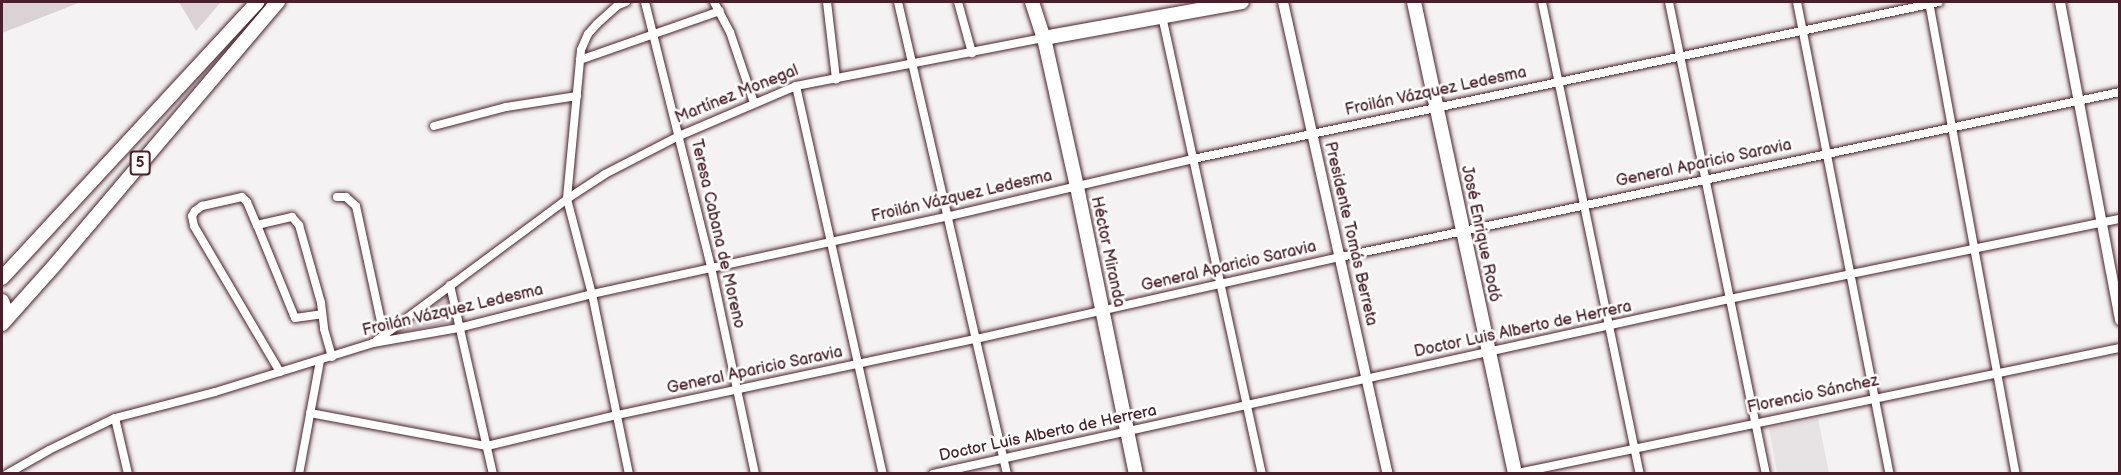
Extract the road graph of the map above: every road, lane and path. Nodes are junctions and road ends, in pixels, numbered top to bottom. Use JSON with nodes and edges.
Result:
{"nodes":[{"id":1,"x":258,"y":2,"type":"edge"},
{"id":2,"x":278,"y":2,"type":"edge"},
{"id":3,"x":627,"y":2,"type":"edge"},
{"id":4,"x":645,"y":2,"type":"edge"},
{"id":5,"x":714,"y":2,"type":"edge"},
{"id":6,"x":827,"y":2,"type":"edge"},
{"id":7,"x":898,"y":2,"type":"edge"},
{"id":8,"x":958,"y":2,"type":"edge"},
{"id":9,"x":1032,"y":2,"type":"edge"},
{"id":10,"x":1042,"y":2,"type":"edge"},
{"id":11,"x":1242,"y":2,"type":"edge"},
{"id":12,"x":1283,"y":2,"type":"edge"},
{"id":13,"x":1414,"y":2,"type":"edge"},
{"id":14,"x":1542,"y":2,"type":"edge"},
{"id":15,"x":1669,"y":2,"type":"edge"},
{"id":16,"x":1797,"y":2,"type":"edge"},
{"id":17,"x":1933,"y":2,"type":"edge"},
{"id":18,"x":2060,"y":2,"type":"edge"},
{"id":19,"x":720,"y":11,"type":"junction"},
{"id":20,"x":1162,"y":16,"type":"junction"},
{"id":21,"x":1803,"y":30,"type":"junction"},
{"id":22,"x":653,"y":34,"type":"junction"},
{"id":23,"x":1047,"y":37,"type":"junction"},
{"id":24,"x":972,"y":53,"type":"junction"},
{"id":25,"x":1680,"y":57,"type":"junction"},
{"id":26,"x":580,"y":60,"type":"junction"},
{"id":27,"x":913,"y":64,"type":"junction"},
{"id":28,"x":836,"y":79,"type":"junction"},
{"id":29,"x":1558,"y":81,"type":"junction"},
{"id":30,"x":796,"y":86,"type":"junction"},
{"id":31,"x":2120,"y":92,"type":"edge"},
{"id":32,"x":577,"y":96,"type":"junction"},
{"id":33,"x":2078,"y":100,"type":"junction"},
{"id":34,"x":754,"y":103,"type":"junction"},
{"id":35,"x":1436,"y":106,"type":"junction"},
{"id":36,"x":434,"y":126,"type":"dead end"},
{"id":37,"x":1952,"y":126,"type":"junction"},
{"id":38,"x":1313,"y":134,"type":"junction"},
{"id":39,"x":679,"y":136,"type":"junction"},
{"id":40,"x":1827,"y":153,"type":"junction"},
{"id":41,"x":1192,"y":159,"type":"junction"},
{"id":42,"x":1706,"y":179,"type":"junction"},
{"id":43,"x":1077,"y":187,"type":"junction"},
{"id":44,"x":337,"y":197,"type":"dead end"},
{"id":45,"x":567,"y":199,"type":"junction"},
{"id":46,"x":1584,"y":205,"type":"junction"},
{"id":47,"x":950,"y":216,"type":"junction"},
{"id":48,"x":2120,"y":219,"type":"edge"},
{"id":49,"x":2101,"y":223,"type":"junction"},
{"id":50,"x":257,"y":225,"type":"junction"},
{"id":51,"x":1463,"y":231,"type":"junction"},
{"id":52,"x":832,"y":241,"type":"junction"},
{"id":53,"x":1975,"y":249,"type":"junction"},
{"id":54,"x":1341,"y":257,"type":"junction"},
{"id":55,"x":711,"y":267,"type":"junction"},
{"id":56,"x":1851,"y":274,"type":"junction"},
{"id":57,"x":2,"y":278,"type":"edge"},
{"id":58,"x":1221,"y":284,"type":"junction"},
{"id":59,"x":450,"y":285,"type":"junction"},
{"id":60,"x":592,"y":294,"type":"junction"},
{"id":61,"x":1729,"y":299,"type":"junction"},
{"id":62,"x":2,"y":301,"type":"edge"},
{"id":63,"x":1103,"y":311,"type":"junction"},
{"id":64,"x":322,"y":314,"type":"junction"},
{"id":65,"x":2120,"y":320,"type":"edge"},
{"id":66,"x":3,"y":322,"type":"edge"},
{"id":67,"x":1609,"y":326,"type":"junction"},
{"id":68,"x":459,"y":328,"type":"junction"},
{"id":69,"x":384,"y":335,"type":"junction"},
{"id":70,"x":976,"y":339,"type":"junction"},
{"id":71,"x":373,"y":343,"type":"junction"},
{"id":72,"x":2120,"y":348,"type":"edge"},
{"id":73,"x":1488,"y":353,"type":"junction"},
{"id":74,"x":332,"y":357,"type":"junction"},
{"id":75,"x":320,"y":360,"type":"junction"},
{"id":76,"x":859,"y":364,"type":"junction"},
{"id":77,"x":280,"y":372,"type":"junction"},
{"id":78,"x":1998,"y":372,"type":"junction"},
{"id":79,"x":1367,"y":380,"type":"junction"},
{"id":80,"x":737,"y":390,"type":"junction"},
{"id":81,"x":1876,"y":397,"type":"junction"},
{"id":82,"x":1248,"y":406,"type":"junction"},
{"id":83,"x":310,"y":413,"type":"junction"},
{"id":84,"x":617,"y":414,"type":"junction"},
{"id":85,"x":115,"y":418,"type":"junction"},
{"id":86,"x":1755,"y":422,"type":"junction"},
{"id":87,"x":1127,"y":432,"type":"junction"},
{"id":88,"x":487,"y":446,"type":"junction"},
{"id":89,"x":1635,"y":447,"type":"junction"},
{"id":90,"x":1004,"y":458,"type":"junction"},
{"id":91,"x":1514,"y":473,"type":"edge"},
{"id":92,"x":7,"y":474,"type":"edge"},
{"id":93,"x":128,"y":474,"type":"edge"},
{"id":94,"x":299,"y":474,"type":"edge"},
{"id":95,"x":493,"y":474,"type":"edge"},
{"id":96,"x":629,"y":474,"type":"edge"},
{"id":97,"x":755,"y":474,"type":"edge"},
{"id":98,"x":883,"y":474,"type":"edge"},
{"id":99,"x":933,"y":474,"type":"edge"},
{"id":100,"x":1007,"y":474,"type":"edge"},
{"id":101,"x":1136,"y":474,"type":"edge"},
{"id":102,"x":1262,"y":474,"type":"edge"},
{"id":103,"x":1388,"y":474,"type":"edge"},
{"id":104,"x":1640,"y":474,"type":"edge"},
{"id":105,"x":1766,"y":474,"type":"edge"},
{"id":106,"x":1890,"y":474,"type":"edge"},
{"id":107,"x":2016,"y":474,"type":"edge"}],
"edges":[{"from":1,"to":57,"type":"highway","number":"5"},
{"from":2,"to":66,"type":"highway","number":"5"},
{"from":3,"to":26,"type":"street"},
{"from":4,"to":22,"type":"street","name":"Teresa Cabana de Moreno"},
{"from":5,"to":19,"type":"street"},
{"from":6,"to":28,"type":"street"},
{"from":7,"to":27,"type":"street"},
{"from":8,"to":24,"type":"street"},
{"from":9,"to":23,"type":"highway"},
{"from":10,"to":23,"type":"highway"},
{"from":11,"to":20,"type":"highway","name":"Martínez Monegal"},
{"from":12,"to":38,"type":"street","name":"Presidente Tomás Berreta"},
{"from":13,"to":35,"type":"highway","name":"José Enrique Rodó"},
{"from":14,"to":29,"type":"street"},
{"from":15,"to":25,"type":"street"},
{"from":16,"to":21,"type":"street"},
{"from":17,"to":21,"type":"street","name":"Froilán Vázquez Ledesma"},
{"from":17,"to":37,"type":"street"},
{"from":18,"to":33,"type":"street"},
{"from":19,"to":22,"type":"street"},
{"from":19,"to":34,"type":"street"},
{"from":20,"to":23,"type":"highway","name":"Martínez Monegal"},
{"from":20,"to":41,"type":"street"},
{"from":21,"to":25,"type":"street","name":"Froilán Vázquez Ledesma"},
{"from":21,"to":40,"type":"street"},
{"from":22,"to":26,"type":"street"},
{"from":22,"to":39,"type":"street","name":"Teresa Cabana de Moreno"},
{"from":23,"to":24,"type":"street","name":"Martínez Monegal"},
{"from":23,"to":43,"type":"highway","name":"Héctor Miranda"},
{"from":24,"to":27,"type":"street","name":"Martínez Monegal"},
{"from":25,"to":29,"type":"street","name":"Froilán Vázquez Ledesma"},
{"from":25,"to":42,"type":"street"},
{"from":26,"to":32,"type":"street"},
{"from":27,"to":28,"type":"street","name":"Martínez Monegal"},
{"from":27,"to":47,"type":"street"},
{"from":28,"to":30,"type":"street","name":"Martínez Monegal"},
{"from":29,"to":35,"type":"street","name":"Froilán Vázquez Ledesma"},
{"from":29,"to":46,"type":"street"},
{"from":30,"to":34,"type":"street","name":"Martínez Monegal"},
{"from":30,"to":52,"type":"street"},
{"from":31,"to":33,"type":"street","name":"General Aparicio Saravia"},
{"from":32,"to":36,"type":"street"},
{"from":32,"to":45,"type":"street"},
{"from":33,"to":37,"type":"street","name":"General Aparicio Saravia"},
{"from":33,"to":49,"type":"street"},
{"from":34,"to":39,"type":"street","name":"Martínez Monegal"},
{"from":35,"to":38,"type":"street","name":"Froilán Vázquez Ledesma"},
{"from":35,"to":51,"type":"highway","name":"José Enrique Rodó"},
{"from":37,"to":40,"type":"street","name":"General Aparicio Saravia"},
{"from":37,"to":53,"type":"street"},
{"from":38,"to":41,"type":"street","name":"Froilán Vázquez Ledesma"},
{"from":38,"to":54,"type":"street","name":"Presidente Tomás Berreta"},
{"from":39,"to":45,"type":"street","name":"Martínez Monegal"},
{"from":39,"to":55,"type":"street","name":"Teresa Cabana de Moreno"},
{"from":40,"to":42,"type":"street","name":"General Aparicio Saravia"},
{"from":40,"to":56,"type":"street"},
{"from":41,"to":43,"type":"street","name":"Froilán Vázquez Ledesma"},
{"from":41,"to":58,"type":"street"},
{"from":42,"to":46,"type":"street","name":"General Aparicio Saravia"},
{"from":42,"to":61,"type":"street"},
{"from":43,"to":47,"type":"street","name":"Froilán Vázquez Ledesma"},
{"from":43,"to":63,"type":"highway","name":"Héctor Miranda"},
{"from":44,"to":69,"type":"street"},
{"from":45,"to":59,"type":"street","name":"Martínez Monegal"},
{"from":45,"to":60,"type":"street"},
{"from":46,"to":51,"type":"street","name":"General Aparicio Saravia"},
{"from":46,"to":67,"type":"street"},
{"from":47,"to":52,"type":"street","name":"Froilán Vázquez Ledesma"},
{"from":47,"to":70,"type":"street"},
{"from":48,"to":49,"type":"street","name":"Doctor Luis Alberto de Herrera"},
{"from":49,"to":53,"type":"street","name":"Doctor Luis Alberto de Herrera"},
{"from":49,"to":65,"type":"street"},
{"from":50,"to":64,"type":"street"},
{"from":50,"to":64,"type":"street"},
{"from":50,"to":77,"type":"street"},
{"from":51,"to":54,"type":"street","name":"General Aparicio Saravia"},
{"from":51,"to":73,"type":"highway","name":"José Enrique Rodó"},
{"from":52,"to":55,"type":"street","name":"Froilán Vázquez Ledesma"},
{"from":52,"to":76,"type":"street"},
{"from":53,"to":56,"type":"street","name":"Doctor Luis Alberto de Herrera"},
{"from":53,"to":78,"type":"street"},
{"from":54,"to":58,"type":"street","name":"General Aparicio Saravia"},
{"from":54,"to":79,"type":"street","name":"Presidente Tomás Berreta"},
{"from":55,"to":60,"type":"street","name":"Froilán Vázquez Ledesma"},
{"from":55,"to":80,"type":"street","name":"Teresa Cabana de Moreno"},
{"from":56,"to":61,"type":"street","name":"Doctor Luis Alberto de Herrera"},
{"from":56,"to":81,"type":"street"},
{"from":58,"to":63,"type":"street","name":"General Aparicio Saravia"},
{"from":58,"to":82,"type":"street"},
{"from":59,"to":68,"type":"street"},
{"from":59,"to":69,"type":"street","name":"Martínez Monegal"},
{"from":60,"to":68,"type":"street","name":"Froilán Vázquez Ledesma"},
{"from":60,"to":84,"type":"street"},
{"from":61,"to":67,"type":"street","name":"Doctor Luis Alberto de Herrera"},
{"from":61,"to":86,"type":"street"},
{"from":62,"to":66,"type":"highway"},
{"from":63,"to":70,"type":"street","name":"General Aparicio Saravia"},
{"from":63,"to":87,"type":"highway","name":"Héctor Miranda"},
{"from":64,"to":74,"type":"street"},
{"from":67,"to":73,"type":"street","name":"Doctor Luis Alberto de Herrera"},
{"from":67,"to":89,"type":"street"},
{"from":68,"to":71,"type":"street","name":"Froilán Vázquez Ledesma"},
{"from":68,"to":88,"type":"street"},
{"from":69,"to":71,"type":"street","name":"Martínez Monegal"},
{"from":70,"to":76,"type":"street","name":"General Aparicio Saravia"},
{"from":70,"to":90,"type":"street"},
{"from":71,"to":74,"type":"street","name":"Froilán Vázquez Ledesma"},
{"from":72,"to":78,"type":"street","name":"Florencio Sánchez"},
{"from":73,"to":79,"type":"street","name":"Doctor Luis Alberto de Herrera"},
{"from":73,"to":91,"type":"highway","name":"José Enrique Rodó"},
{"from":74,"to":75,"type":"street","name":"Froilán Vázquez Ledesma"},
{"from":75,"to":77,"type":"street","name":"Froilán Vázquez Ledesma"},
{"from":75,"to":83,"type":"street"},
{"from":76,"to":80,"type":"street","name":"General Aparicio Saravia"},
{"from":76,"to":98,"type":"street"},
{"from":77,"to":85,"type":"street","name":"Froilán Vázquez Ledesma"},
{"from":78,"to":81,"type":"street","name":"Florencio Sánchez"},
{"from":78,"to":107,"type":"street"},
{"from":79,"to":82,"type":"street","name":"Doctor Luis Alberto de Herrera"},
{"from":79,"to":103,"type":"street","name":"Presidente Tomás Berreta"},
{"from":80,"to":84,"type":"street","name":"General Aparicio Saravia"},
{"from":80,"to":97,"type":"street","name":"Teresa Cabana de Moreno"},
{"from":81,"to":86,"type":"street","name":"Florencio Sánchez"},
{"from":81,"to":106,"type":"street"},
{"from":82,"to":87,"type":"street","name":"Doctor Luis Alberto de Herrera"},
{"from":82,"to":102,"type":"street"},
{"from":83,"to":88,"type":"street","name":"General Aparicio Saravia"},
{"from":83,"to":94,"type":"street"},
{"from":84,"to":88,"type":"street","name":"General Aparicio Saravia"},
{"from":84,"to":96,"type":"street"},
{"from":85,"to":92,"type":"street","name":"Froilán Vázquez Ledesma"},
{"from":85,"to":93,"type":"street"},
{"from":86,"to":89,"type":"street","name":"Florencio Sánchez"},
{"from":86,"to":105,"type":"street"},
{"from":87,"to":90,"type":"street","name":"Doctor Luis Alberto de Herrera"},
{"from":87,"to":101,"type":"highway","name":"Héctor Miranda"},
{"from":88,"to":95,"type":"street"},
{"from":89,"to":91,"type":"street","name":"Florencio Sánchez"},
{"from":89,"to":104,"type":"street"},
{"from":90,"to":99,"type":"street","name":"Doctor Luis Alberto de Herrera"},
{"from":90,"to":100,"type":"street"}]}
